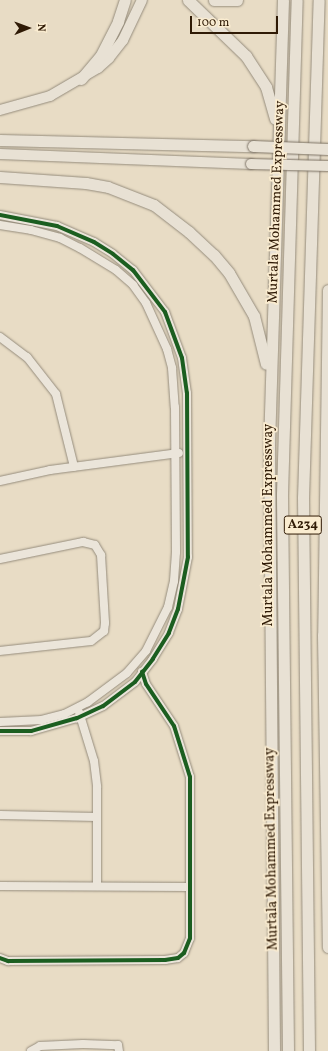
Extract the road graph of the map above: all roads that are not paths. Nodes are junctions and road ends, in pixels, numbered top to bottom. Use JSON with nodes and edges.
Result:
{"nodes":[{"id":1,"x":125,"y":0,"type":"edge"},
{"id":2,"x":142,"y":0,"type":"edge"},
{"id":3,"x":188,"y":0,"type":"edge"},
{"id":4,"x":214,"y":0,"type":"edge"},
{"id":5,"x":238,"y":0,"type":"edge"},
{"id":6,"x":283,"y":0,"type":"edge"},
{"id":7,"x":297,"y":0,"type":"edge"},
{"id":8,"x":318,"y":0,"type":"edge"},
{"id":9,"x":82,"y":79,"type":"junction"},
{"id":10,"x":0,"y":110,"type":"edge"},
{"id":11,"x":0,"y":140,"type":"edge"},
{"id":12,"x":279,"y":142,"type":"junction"},
{"id":13,"x":328,"y":149,"type":"edge"},
{"id":14,"x":0,"y":154,"type":"edge"},
{"id":15,"x":328,"y":166,"type":"edge"},
{"id":16,"x":0,"y":177,"type":"edge"},
{"id":17,"x":0,"y":215,"type":"edge"},
{"id":18,"x":0,"y":225,"type":"edge"},
{"id":19,"x":328,"y":290,"type":"edge"},
{"id":20,"x":0,"y":337,"type":"edge"},
{"id":21,"x":328,"y":356,"type":"edge"},
{"id":22,"x":325,"y":388,"type":"junction"},
{"id":23,"x":269,"y":445,"type":"junction"},
{"id":24,"x":186,"y":453,"type":"junction"},
{"id":25,"x":174,"y":454,"type":"junction"},
{"id":26,"x":74,"y":467,"type":"junction"},
{"id":27,"x":0,"y":481,"type":"edge"},
{"id":28,"x":0,"y":559,"type":"edge"},
{"id":29,"x":326,"y":571,"type":"edge"},
{"id":30,"x":0,"y":651,"type":"edge"},
{"id":31,"x":142,"y":672,"type":"junction"},
{"id":32,"x":135,"y":681,"type":"junction"},
{"id":33,"x":146,"y":684,"type":"junction"},
{"id":34,"x":77,"y":708,"type":"junction"},
{"id":35,"x":81,"y":716,"type":"junction"},
{"id":36,"x":0,"y":722,"type":"edge"},
{"id":37,"x":0,"y":731,"type":"edge"},
{"id":38,"x":0,"y":815,"type":"edge"},
{"id":39,"x":97,"y":817,"type":"junction"},
{"id":40,"x":0,"y":886,"type":"edge"},
{"id":41,"x":97,"y":886,"type":"junction"},
{"id":42,"x":189,"y":887,"type":"junction"},
{"id":43,"x":328,"y":947,"type":"edge"},
{"id":44,"x":0,"y":958,"type":"edge"},
{"id":45,"x":274,"y":1046,"type":"edge"},
{"id":46,"x":31,"y":1051,"type":"edge"},
{"id":47,"x":119,"y":1051,"type":"edge"},
{"id":48,"x":288,"y":1051,"type":"edge"},
{"id":49,"x":309,"y":1051,"type":"edge"}],
"edges":[{"from":1,"to":9,"type":"highway"},
{"from":2,"to":9,"type":"main road"},
{"from":3,"to":12,"type":"highway"},
{"from":4,"to":5,"type":"highway"},
{"from":6,"to":12,"type":"highway","name":"Murtala Mohammed Expressway"},
{"from":7,"to":48,"type":"highway","name":"Murtala Mohammed Expressway","number":"A234"},
{"from":8,"to":49,"type":"highway","number":"A234"},
{"from":9,"to":10,"type":"main road"},
{"from":11,"to":13,"type":"highway","bridge":true},
{"from":12,"to":23,"type":"highway","name":"Murtala Mohammed Expressway"},
{"from":14,"to":15,"type":"main road","bridge":true},
{"from":16,"to":23,"type":"highway"},
{"from":17,"to":24,"type":"street"},
{"from":18,"to":25,"type":"street"},
{"from":19,"to":22,"type":"highway"},
{"from":20,"to":26,"type":"street"},
{"from":21,"to":22,"type":"highway"},
{"from":22,"to":29,"type":"highway"},
{"from":23,"to":45,"type":"highway","name":"Murtala Mohammed Expressway"},
{"from":24,"to":25,"type":"street"},
{"from":24,"to":31,"type":"street"},
{"from":25,"to":26,"type":"street"},
{"from":25,"to":34,"type":"street"},
{"from":26,"to":27,"type":"street"},
{"from":28,"to":30,"type":"street"},
{"from":29,"to":43,"type":"highway"},
{"from":31,"to":32,"type":"street"},
{"from":31,"to":33,"type":"street"},
{"from":32,"to":33,"type":"street"},
{"from":32,"to":35,"type":"street"},
{"from":33,"to":42,"type":"street"},
{"from":34,"to":35,"type":"street"},
{"from":34,"to":36,"type":"street"},
{"from":35,"to":37,"type":"street"},
{"from":35,"to":39,"type":"street"},
{"from":38,"to":39,"type":"street"},
{"from":39,"to":41,"type":"street"},
{"from":40,"to":41,"type":"street"},
{"from":41,"to":42,"type":"street"},
{"from":42,"to":44,"type":"street"},
{"from":46,"to":47,"type":"street"}]}
